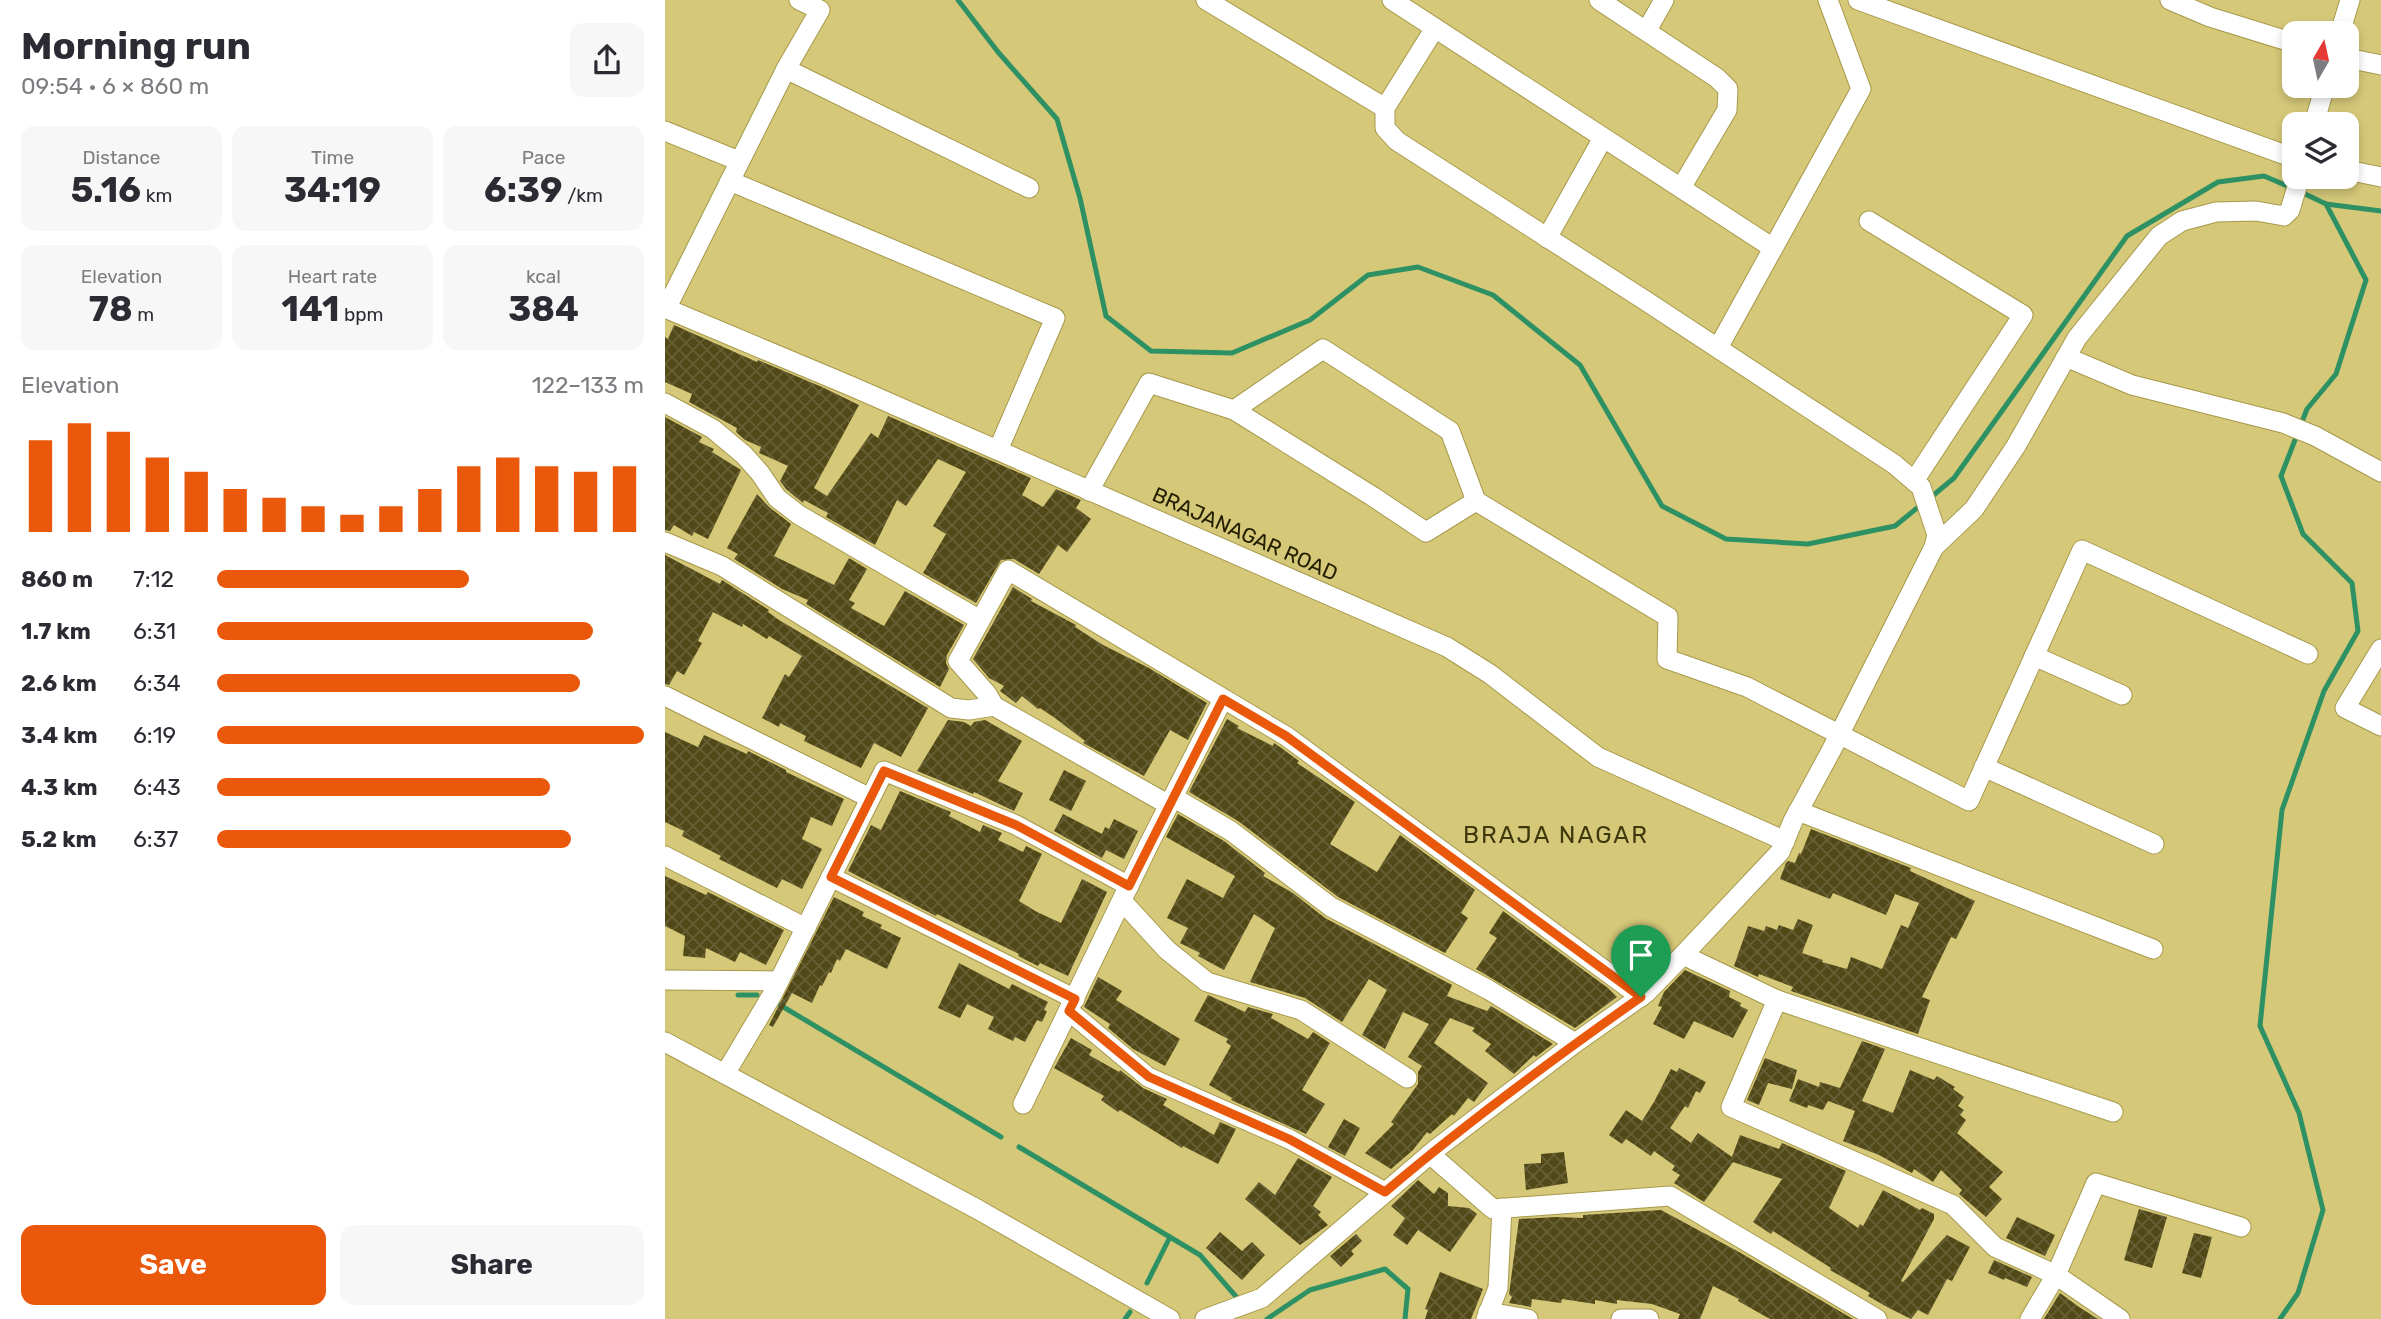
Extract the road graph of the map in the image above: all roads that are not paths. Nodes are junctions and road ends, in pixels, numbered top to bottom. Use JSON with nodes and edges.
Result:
{"nodes":[{"id":1,"x":799,"y":0,"type":"edge"},
{"id":2,"x":1206,"y":0,"type":"edge"},
{"id":3,"x":1392,"y":0,"type":"edge"},
{"id":4,"x":1599,"y":0,"type":"edge"},
{"id":5,"x":1664,"y":0,"type":"edge"},
{"id":6,"x":1828,"y":0,"type":"edge"},
{"id":7,"x":1858,"y":0,"type":"edge"},
{"id":8,"x":2170,"y":0,"type":"edge"},
{"id":9,"x":2350,"y":0,"type":"edge"},
{"id":10,"x":2344,"y":21,"type":"edge"},
{"id":11,"x":1436,"y":29,"type":"junction"},
{"id":12,"x":1647,"y":30,"type":"junction"},
{"id":13,"x":2282,"y":39,"type":"edge"},
{"id":14,"x":2359,"y":60,"type":"edge"},
{"id":15,"x":2381,"y":65,"type":"edge"},
{"id":16,"x":786,"y":69,"type":"junction"},
{"id":17,"x":1385,"y":108,"type":"junction"},
{"id":18,"x":665,"y":131,"type":"edge"},
{"id":19,"x":1603,"y":138,"type":"junction"},
{"id":20,"x":2282,"y":154,"type":"edge"},
{"id":21,"x":739,"y":162,"type":"junction"},
{"id":22,"x":2359,"y":172,"type":"edge"},
{"id":23,"x":2381,"y":177,"type":"edge"},
{"id":24,"x":730,"y":181,"type":"junction"},
{"id":25,"x":1029,"y":188,"type":"dead end"},
{"id":26,"x":1681,"y":188,"type":"junction"},
{"id":27,"x":2296,"y":189,"type":"edge"},
{"id":28,"x":1869,"y":221,"type":"dead end"},
{"id":29,"x":1547,"y":238,"type":"junction"},
{"id":30,"x":1773,"y":248,"type":"junction"},
{"id":31,"x":665,"y":309,"type":"edge"},
{"id":32,"x":1718,"y":348,"type":"junction"},
{"id":33,"x":2066,"y":357,"type":"junction"},
{"id":34,"x":665,"y":403,"type":"edge"},
{"id":35,"x":1234,"y":410,"type":"junction"},
{"id":36,"x":998,"y":450,"type":"junction"},
{"id":37,"x":2381,"y":472,"type":"edge"},
{"id":38,"x":1918,"y":484,"type":"junction"},
{"id":39,"x":1090,"y":491,"type":"junction"},
{"id":40,"x":1476,"y":502,"type":"junction"},
{"id":41,"x":1935,"y":541,"type":"junction"},
{"id":42,"x":665,"y":542,"type":"edge"},
{"id":43,"x":980,"y":620,"type":"junction"},
{"id":44,"x":2381,"y":649,"type":"edge"},
{"id":45,"x":2308,"y":654,"type":"dead end"},
{"id":46,"x":2034,"y":656,"type":"junction"},
{"id":47,"x":2122,"y":695,"type":"dead end"},
{"id":48,"x":665,"y":696,"type":"edge"},
{"id":49,"x":1223,"y":699,"type":"junction"},
{"id":50,"x":993,"y":706,"type":"junction"},
{"id":51,"x":2381,"y":726,"type":"edge"},
{"id":52,"x":1840,"y":734,"type":"junction"},
{"id":53,"x":1984,"y":767,"type":"junction"},
{"id":54,"x":870,"y":798,"type":"junction"},
{"id":55,"x":1171,"y":801,"type":"junction"},
{"id":56,"x":1798,"y":811,"type":"junction"},
{"id":57,"x":1785,"y":841,"type":"junction"},
{"id":58,"x":2154,"y":844,"type":"dead end"},
{"id":59,"x":665,"y":856,"type":"edge"},
{"id":60,"x":831,"y":877,"type":"junction"},
{"id":61,"x":1126,"y":893,"type":"junction"},
{"id":62,"x":806,"y":928,"type":"junction"},
{"id":63,"x":2153,"y":949,"type":"dead end"},
{"id":64,"x":1683,"y":955,"type":"junction"},
{"id":65,"x":665,"y":980,"type":"edge"},
{"id":66,"x":779,"y":981,"type":"junction"},
{"id":67,"x":1641,"y":997,"type":"junction"},
{"id":68,"x":1777,"y":1000,"type":"junction"},
{"id":69,"x":1072,"y":1005,"type":"junction"},
{"id":70,"x":665,"y":1042,"type":"edge"},
{"id":71,"x":1575,"y":1043,"type":"junction"},
{"id":72,"x":725,"y":1074,"type":"junction"},
{"id":73,"x":1408,"y":1077,"type":"dead end"},
{"id":74,"x":1023,"y":1104,"type":"dead end"},
{"id":75,"x":2113,"y":1112,"type":"dead end"},
{"id":76,"x":1430,"y":1154,"type":"junction"},
{"id":77,"x":1385,"y":1192,"type":"junction"},
{"id":78,"x":1502,"y":1208,"type":"junction"},
{"id":79,"x":2241,"y":1227,"type":"dead end"},
{"id":80,"x":2056,"y":1275,"type":"junction"},
{"id":81,"x":1487,"y":1316,"type":"edge"},
{"id":82,"x":1170,"y":1319,"type":"edge"},
{"id":83,"x":1205,"y":1319,"type":"edge"},
{"id":84,"x":1528,"y":1319,"type":"edge"},
{"id":85,"x":1621,"y":1319,"type":"edge"},
{"id":86,"x":1636,"y":1319,"type":"edge"},
{"id":87,"x":1649,"y":1319,"type":"edge"},
{"id":88,"x":1877,"y":1319,"type":"edge"},
{"id":89,"x":2029,"y":1319,"type":"edge"},
{"id":90,"x":2120,"y":1319,"type":"edge"}],
"edges":[{"from":1,"to":16,"type":"street"},
{"from":2,"to":17,"type":"street"},
{"from":3,"to":11,"type":"street"},
{"from":4,"to":12,"type":"street"},
{"from":5,"to":12,"type":"street"},
{"from":6,"to":30,"type":"street"},
{"from":7,"to":20,"type":"street"},
{"from":8,"to":13,"type":"street"},
{"from":9,"to":10,"type":"street"},
{"from":11,"to":17,"type":"street"},
{"from":11,"to":19,"type":"street"},
{"from":12,"to":26,"type":"street"},
{"from":14,"to":15,"type":"street"},
{"from":16,"to":21,"type":"street"},
{"from":16,"to":25,"type":"street"},
{"from":17,"to":29,"type":"street"},
{"from":18,"to":21,"type":"street"},
{"from":19,"to":26,"type":"street"},
{"from":19,"to":29,"type":"street"},
{"from":21,"to":24,"type":"street"},
{"from":22,"to":23,"type":"street"},
{"from":24,"to":31,"type":"street"},
{"from":24,"to":36,"type":"street"},
{"from":26,"to":30,"type":"street"},
{"from":27,"to":33,"type":"street"},
{"from":28,"to":38,"type":"street"},
{"from":29,"to":32,"type":"street"},
{"from":30,"to":32,"type":"street"},
{"from":31,"to":36,"type":"street","name":"BRAJANAGAR ROAD"},
{"from":32,"to":38,"type":"street"},
{"from":33,"to":37,"type":"street"},
{"from":33,"to":41,"type":"street"},
{"from":34,"to":43,"type":"street"},
{"from":35,"to":39,"type":"street"},
{"from":35,"to":40,"type":"street"},
{"from":35,"to":40,"type":"street"},
{"from":36,"to":39,"type":"street","name":"BRAJANAGAR ROAD"},
{"from":38,"to":41,"type":"street"},
{"from":39,"to":57,"type":"street","name":"BRAJANAGAR ROAD"},
{"from":40,"to":52,"type":"street"},
{"from":41,"to":52,"type":"street"},
{"from":42,"to":50,"type":"street"},
{"from":43,"to":49,"type":"street"},
{"from":43,"to":50,"type":"street"},
{"from":44,"to":51,"type":"street"},
{"from":45,"to":46,"type":"street"},
{"from":46,"to":47,"type":"street"},
{"from":46,"to":53,"type":"street"},
{"from":48,"to":54,"type":"street"},
{"from":49,"to":55,"type":"street"},
{"from":49,"to":67,"type":"street"},
{"from":50,"to":55,"type":"street"},
{"from":52,"to":53,"type":"street"},
{"from":52,"to":56,"type":"street"},
{"from":53,"to":58,"type":"street"},
{"from":54,"to":60,"type":"street"},
{"from":54,"to":61,"type":"street"},
{"from":55,"to":61,"type":"street"},
{"from":55,"to":71,"type":"street"},
{"from":56,"to":57,"type":"street"},
{"from":56,"to":63,"type":"street"},
{"from":57,"to":64,"type":"street"},
{"from":59,"to":62,"type":"street"},
{"from":60,"to":62,"type":"street"},
{"from":60,"to":69,"type":"street"},
{"from":61,"to":69,"type":"street"},
{"from":61,"to":73,"type":"street"},
{"from":62,"to":66,"type":"street"},
{"from":64,"to":67,"type":"street"},
{"from":64,"to":68,"type":"street"},
{"from":65,"to":66,"type":"street"},
{"from":66,"to":72,"type":"street"},
{"from":67,"to":71,"type":"street"},
{"from":68,"to":75,"type":"street"},
{"from":68,"to":80,"type":"street"},
{"from":69,"to":74,"type":"street"},
{"from":69,"to":77,"type":"street"},
{"from":70,"to":72,"type":"street"},
{"from":71,"to":76,"type":"street"},
{"from":72,"to":82,"type":"street"},
{"from":76,"to":77,"type":"street"},
{"from":76,"to":78,"type":"street"},
{"from":77,"to":83,"type":"street"},
{"from":78,"to":81,"type":"street"},
{"from":78,"to":88,"type":"street"},
{"from":79,"to":80,"type":"street"},
{"from":80,"to":89,"type":"street"},
{"from":80,"to":90,"type":"street"},
{"from":81,"to":84,"type":"street"},
{"from":85,"to":86,"type":"street"},
{"from":86,"to":87,"type":"street"}]}
